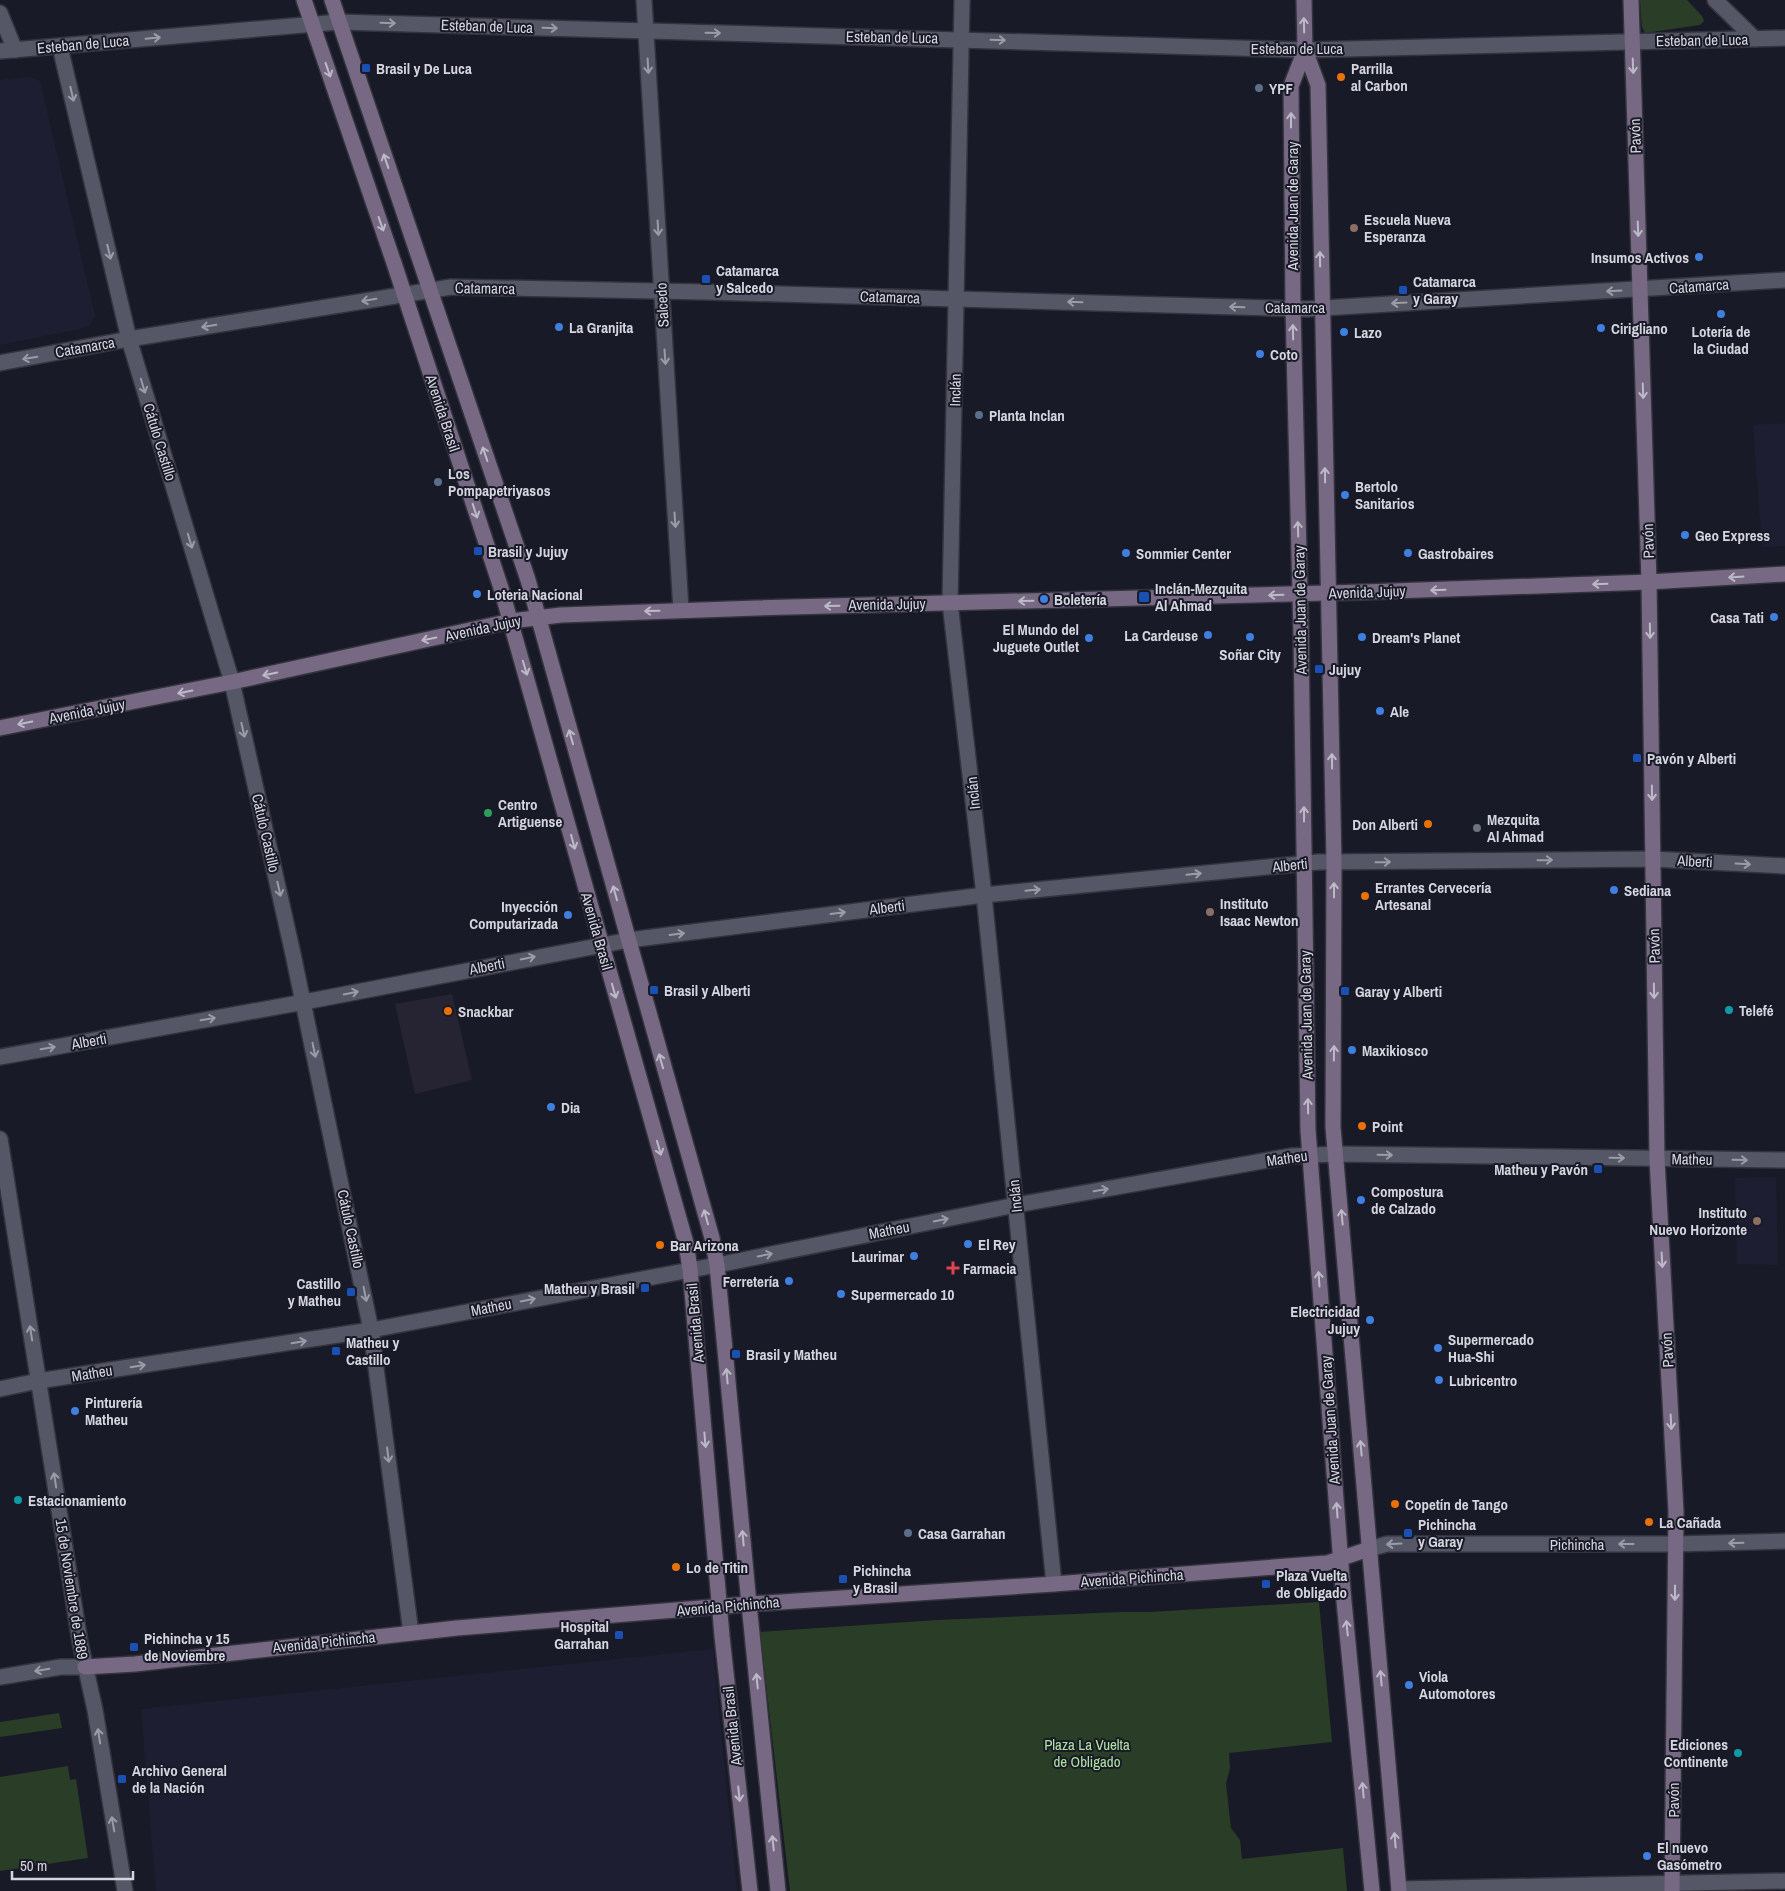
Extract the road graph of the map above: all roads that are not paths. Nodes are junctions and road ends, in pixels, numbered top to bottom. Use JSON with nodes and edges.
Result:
{"nodes":[{"id":1,"x":304,"y":0,"type":"edge"},
{"id":2,"x":332,"y":0,"type":"edge"},
{"id":3,"x":644,"y":0,"type":"edge"},
{"id":4,"x":962,"y":0,"type":"edge"},
{"id":5,"x":1304,"y":0,"type":"edge"},
{"id":6,"x":1630,"y":0,"type":"edge"},
{"id":7,"x":1715,"y":0,"type":"edge"},
{"id":8,"x":0,"y":13,"type":"edge"},
{"id":9,"x":339,"y":22,"type":"junction"},
{"id":10,"x":313,"y":24,"type":"junction"},
{"id":11,"x":646,"y":31,"type":"junction"},
{"id":12,"x":1785,"y":38,"type":"edge"},
{"id":13,"x":961,"y":39,"type":"junction"},
{"id":14,"x":1755,"y":39,"type":"junction"},
{"id":15,"x":1632,"y":42,"type":"junction"},
{"id":16,"x":60,"y":47,"type":"junction"},
{"id":17,"x":8,"y":50,"type":"edge"},
{"id":18,"x":1305,"y":50,"type":"junction"},
{"id":19,"x":1785,"y":280,"type":"edge"},
{"id":20,"x":429,"y":290,"type":"junction"},
{"id":21,"x":1639,"y":290,"type":"junction"},
{"id":22,"x":661,"y":291,"type":"junction"},
{"id":23,"x":404,"y":294,"type":"junction"},
{"id":24,"x":957,"y":299,"type":"junction"},
{"id":25,"x":1292,"y":308,"type":"junction"},
{"id":26,"x":1321,"y":308,"type":"junction"},
{"id":27,"x":129,"y":339,"type":"junction"},
{"id":28,"x":0,"y":363,"type":"edge"},
{"id":29,"x":1785,"y":574,"type":"edge"},
{"id":30,"x":1649,"y":582,"type":"junction"},
{"id":31,"x":1328,"y":593,"type":"junction"},
{"id":32,"x":1300,"y":594,"type":"junction"},
{"id":33,"x":950,"y":603,"type":"junction"},
{"id":34,"x":681,"y":610,"type":"junction"},
{"id":35,"x":538,"y":617,"type":"junction"},
{"id":36,"x":511,"y":622,"type":"junction"},
{"id":37,"x":232,"y":682,"type":"junction"},
{"id":38,"x":0,"y":728,"type":"edge"},
{"id":39,"x":1652,"y":859,"type":"junction"},
{"id":40,"x":1334,"y":862,"type":"junction"},
{"id":41,"x":1304,"y":863,"type":"junction"},
{"id":42,"x":1785,"y":866,"type":"edge"},
{"id":43,"x":984,"y":895,"type":"junction"},
{"id":44,"x":629,"y":940,"type":"junction"},
{"id":45,"x":601,"y":944,"type":"junction"},
{"id":46,"x":304,"y":1002,"type":"junction"},
{"id":47,"x":0,"y":1057,"type":"edge"},
{"id":48,"x":0,"y":1139,"type":"edge"},
{"id":49,"x":1336,"y":1154,"type":"junction"},
{"id":50,"x":1310,"y":1155,"type":"junction"},
{"id":51,"x":1657,"y":1159,"type":"junction"},
{"id":52,"x":1785,"y":1160,"type":"edge"},
{"id":53,"x":1016,"y":1205,"type":"junction"},
{"id":54,"x":717,"y":1265,"type":"junction"},
{"id":55,"x":690,"y":1269,"type":"junction"},
{"id":56,"x":371,"y":1330,"type":"junction"},
{"id":57,"x":38,"y":1382,"type":"junction"},
{"id":58,"x":0,"y":1389,"type":"edge"},
{"id":59,"x":1785,"y":1541,"type":"edge"},
{"id":60,"x":1675,"y":1544,"type":"junction"},
{"id":61,"x":1369,"y":1549,"type":"junction"},
{"id":62,"x":1341,"y":1559,"type":"junction"},
{"id":63,"x":1054,"y":1584,"type":"junction"},
{"id":64,"x":749,"y":1604,"type":"junction"},
{"id":65,"x":720,"y":1607,"type":"junction"},
{"id":66,"x":411,"y":1633,"type":"junction"},
{"id":67,"x":85,"y":1667,"type":"junction"},
{"id":68,"x":0,"y":1677,"type":"edge"},
{"id":69,"x":1785,"y":1881,"type":"edge"},
{"id":70,"x":1672,"y":1888,"type":"edge"},
{"id":71,"x":120,"y":1890,"type":"edge"},
{"id":72,"x":1399,"y":1890,"type":"edge"},
{"id":73,"x":750,"y":1891,"type":"edge"},
{"id":74,"x":778,"y":1891,"type":"edge"},
{"id":75,"x":1372,"y":1891,"type":"edge"}],
"edges":[{"from":1,"to":10,"type":"main road","name":"Avenida Brasil"},
{"from":2,"to":9,"type":"main road","name":"Avenida Brasil"},
{"from":3,"to":11,"type":"street","name":"Salcedo"},
{"from":4,"to":13,"type":"street","name":"Inclán"},
{"from":18,"to":5,"type":"main road","name":"Avenida Juan de Garay","one_way":true},
{"from":6,"to":15,"type":"main road","name":"Pavón"},
{"from":7,"to":14,"type":"street"},
{"from":8,"to":17,"type":"street"},
{"from":9,"to":10,"type":"street","name":"Esteban de Luca"},
{"from":9,"to":11,"type":"street","name":"Esteban de Luca","one_way":true},
{"from":20,"to":9,"type":"main road","name":"Avenida Brasil","one_way":true},
{"from":16,"to":10,"type":"street","name":"Esteban de Luca","one_way":true},
{"from":10,"to":23,"type":"main road","name":"Avenida Brasil","one_way":true},
{"from":11,"to":13,"type":"street","name":"Esteban de Luca","one_way":true},
{"from":11,"to":22,"type":"street","name":"Salcedo","one_way":true},
{"from":12,"to":14,"type":"street","name":"Esteban de Luca"},
{"from":13,"to":18,"type":"street","name":"Esteban de Luca","one_way":true},
{"from":13,"to":24,"type":"street","name":"Inclán"},
{"from":14,"to":15,"type":"street","name":"Esteban de Luca"},
{"from":15,"to":18,"type":"street","name":"Esteban de Luca"},
{"from":15,"to":21,"type":"main road","name":"Pavón","one_way":true},
{"from":16,"to":17,"type":"street","name":"Esteban de Luca"},
{"from":16,"to":27,"type":"street","name":"Cátulo Castillo","one_way":true},
{"from":25,"to":18,"type":"main road","name":"Avenida Juan de Garay","one_way":true},
{"from":26,"to":18,"type":"main road","name":"Avenida Juan de Garay","one_way":true},
{"from":19,"to":21,"type":"street","name":"Catamarca"},
{"from":20,"to":22,"type":"street","name":"Catamarca"},
{"from":20,"to":23,"type":"street","name":"Catamarca"},
{"from":35,"to":20,"type":"main road","name":"Avenida Brasil","one_way":true},
{"from":21,"to":26,"type":"street","name":"Catamarca","one_way":true},
{"from":21,"to":30,"type":"main road","name":"Pavón","one_way":true},
{"from":22,"to":24,"type":"street","name":"Catamarca"},
{"from":22,"to":34,"type":"street","name":"Salcedo","one_way":true},
{"from":23,"to":27,"type":"street","name":"Catamarca","one_way":true},
{"from":23,"to":36,"type":"main road","name":"Avenida Brasil","one_way":true},
{"from":25,"to":24,"type":"street","name":"Catamarca","one_way":true},
{"from":24,"to":33,"type":"street","name":"Inclán"},
{"from":25,"to":26,"type":"street","name":"Catamarca"},
{"from":32,"to":25,"type":"main road","name":"Avenida Juan de Garay","one_way":true},
{"from":31,"to":26,"type":"main road","name":"Avenida Juan de Garay","one_way":true},
{"from":27,"to":28,"type":"street","name":"Catamarca","one_way":true},
{"from":27,"to":37,"type":"street","name":"Cátulo Castillo","one_way":true},
{"from":29,"to":30,"type":"main road","name":"Avenida Jujuy","one_way":true},
{"from":30,"to":31,"type":"main road","name":"Avenida Jujuy","one_way":true},
{"from":30,"to":39,"type":"main road","name":"Pavón","one_way":true},
{"from":31,"to":32,"type":"main road","name":"Avenida Jujuy"},
{"from":40,"to":31,"type":"main road","name":"Avenida Juan de Garay","one_way":true},
{"from":32,"to":33,"type":"main road","name":"Avenida Jujuy","one_way":true},
{"from":41,"to":32,"type":"main road","name":"Avenida Juan de Garay","one_way":true},
{"from":33,"to":34,"type":"main road","name":"Avenida Jujuy","one_way":true},
{"from":33,"to":43,"type":"street","name":"Inclán"},
{"from":34,"to":35,"type":"main road","name":"Avenida Jujuy","one_way":true},
{"from":35,"to":36,"type":"main road","name":"Avenida Jujuy"},
{"from":44,"to":35,"type":"main road","name":"Avenida Brasil","one_way":true},
{"from":36,"to":37,"type":"main road","name":"Avenida Jujuy","one_way":true},
{"from":36,"to":45,"type":"main road","name":"Avenida Brasil","one_way":true},
{"from":37,"to":38,"type":"main road","name":"Avenida Jujuy","one_way":true},
{"from":37,"to":46,"type":"street","name":"Cátulo Castillo","one_way":true},
{"from":40,"to":39,"type":"street","name":"Alberti","one_way":true},
{"from":39,"to":42,"type":"street","name":"Alberti","one_way":true},
{"from":39,"to":51,"type":"main road","name":"Pavón","one_way":true},
{"from":40,"to":41,"type":"street","name":"Alberti"},
{"from":49,"to":40,"type":"main road","name":"Avenida Juan de Garay","one_way":true},
{"from":43,"to":41,"type":"street","name":"Alberti","one_way":true},
{"from":50,"to":41,"type":"main road","name":"Avenida Juan de Garay","one_way":true},
{"from":44,"to":43,"type":"street","name":"Alberti","one_way":true},
{"from":43,"to":53,"type":"street","name":"Inclán"},
{"from":44,"to":45,"type":"street","name":"Alberti"},
{"from":54,"to":44,"type":"main road","name":"Avenida Brasil","one_way":true},
{"from":46,"to":45,"type":"street","name":"Alberti","one_way":true},
{"from":45,"to":55,"type":"main road","name":"Avenida Brasil","one_way":true},
{"from":47,"to":46,"type":"street","name":"Alberti","one_way":true},
{"from":46,"to":56,"type":"street","name":"Cátulo Castillo","one_way":true},
{"from":57,"to":48,"type":"street","name":"15 de Noviembre de 1889","one_way":true},
{"from":49,"to":50,"type":"street","name":"Matheu"},
{"from":49,"to":51,"type":"street","name":"Matheu","one_way":true},
{"from":61,"to":49,"type":"main road","name":"Avenida Juan de Garay","one_way":true},
{"from":53,"to":50,"type":"street","name":"Matheu","one_way":true},
{"from":62,"to":50,"type":"main road","name":"Avenida Juan de Garay","one_way":true},
{"from":51,"to":52,"type":"street","name":"Matheu","one_way":true},
{"from":51,"to":60,"type":"main road","name":"Pavón","one_way":true},
{"from":54,"to":53,"type":"street","name":"Matheu","one_way":true},
{"from":53,"to":63,"type":"street","name":"Inclán"},
{"from":54,"to":55,"type":"street","name":"Matheu"},
{"from":64,"to":54,"type":"main road","name":"Avenida Brasil","one_way":true},
{"from":56,"to":55,"type":"street","name":"Matheu","one_way":true},
{"from":55,"to":65,"type":"main road","name":"Avenida Brasil","one_way":true},
{"from":57,"to":56,"type":"street","name":"Matheu","one_way":true},
{"from":56,"to":66,"type":"street","name":"Cátulo Castillo","one_way":true},
{"from":57,"to":58,"type":"street","name":"Matheu"},
{"from":67,"to":57,"type":"street","name":"15 de Noviembre de 1889","one_way":true},
{"from":59,"to":60,"type":"street","name":"Pichincha","one_way":true},
{"from":60,"to":61,"type":"street","name":"Pichincha","one_way":true},
{"from":60,"to":70,"type":"main road","name":"Pavón","one_way":true},
{"from":61,"to":62,"type":"main road","name":"Avenida Pichincha"},
{"from":72,"to":61,"type":"main road","name":"Avenida Juan de Garay","one_way":true},
{"from":62,"to":63,"type":"main road","name":"Avenida Pichincha"},
{"from":75,"to":62,"type":"main road","name":"Avenida Juan de Garay","one_way":true},
{"from":63,"to":64,"type":"main road","name":"Avenida Pichincha"},
{"from":64,"to":65,"type":"main road","name":"Avenida Pichincha"},
{"from":74,"to":64,"type":"main road","name":"Avenida Brasil","one_way":true},
{"from":65,"to":66,"type":"main road","name":"Avenida Pichincha"},
{"from":65,"to":73,"type":"main road","name":"Avenida Brasil","one_way":true},
{"from":66,"to":67,"type":"main road","name":"Avenida Pichincha"},
{"from":67,"to":68,"type":"street","one_way":true},
{"from":71,"to":67,"type":"street","name":"15 de Noviembre de 1889","one_way":true},
{"from":69,"to":70,"type":"street"},
{"from":70,"to":72,"type":"street"}]}
